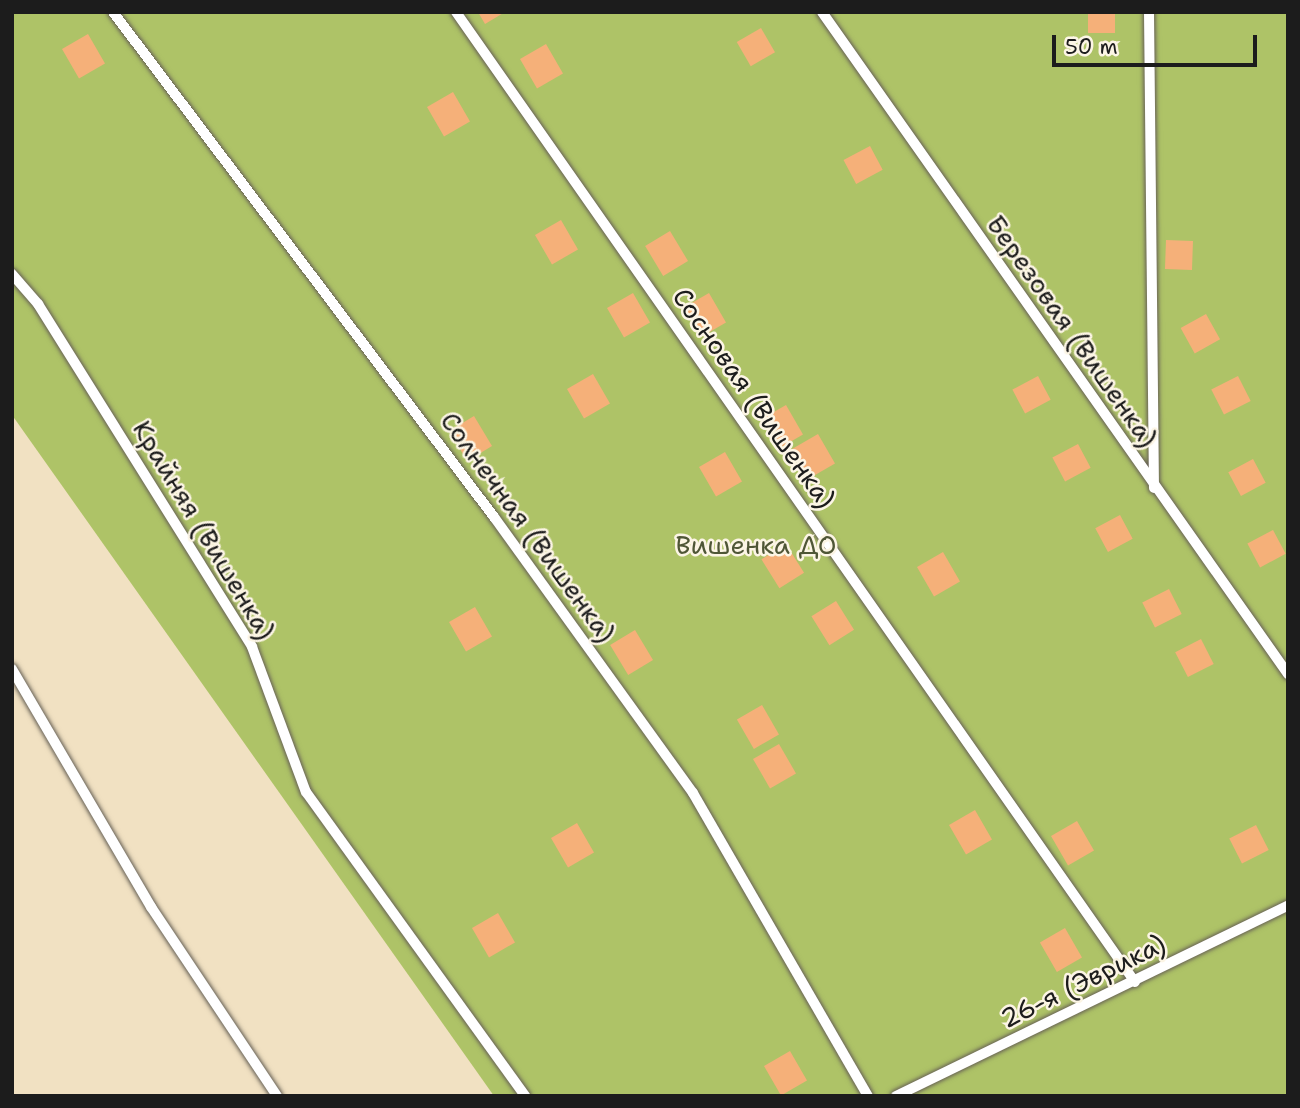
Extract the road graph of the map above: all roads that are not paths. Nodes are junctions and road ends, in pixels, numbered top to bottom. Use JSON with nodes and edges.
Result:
{"nodes":[{"id":1,"x":113,"y":12,"type":"edge"},
{"id":2,"x":456,"y":12,"type":"edge"},
{"id":3,"x":822,"y":12,"type":"edge"},
{"id":4,"x":1149,"y":12,"type":"edge"},
{"id":5,"x":12,"y":274,"type":"edge"},
{"id":6,"x":1154,"y":488,"type":"junction"},
{"id":7,"x":12,"y":669,"type":"edge"},
{"id":8,"x":1288,"y":674,"type":"edge"},
{"id":9,"x":1288,"y":906,"type":"edge"},
{"id":10,"x":1135,"y":982,"type":"junction"},
{"id":11,"x":277,"y":1096,"type":"edge"},
{"id":12,"x":526,"y":1096,"type":"edge"},
{"id":13,"x":868,"y":1096,"type":"edge"},
{"id":14,"x":896,"y":1096,"type":"edge"}],
"edges":[{"from":1,"to":13,"type":"lane","name":"Солнечная (Вишенка)"},
{"from":2,"to":10,"type":"lane","name":"Сосновая (Вишенка)"},
{"from":3,"to":6,"type":"lane","name":"Березовая (Вишенка)"},
{"from":4,"to":6,"type":"lane"},
{"from":5,"to":12,"type":"lane","name":"Крайняя (Вишенка)"},
{"from":6,"to":8,"type":"lane","name":"Березовая (Вишенка)"},
{"from":7,"to":11,"type":"lane"},
{"from":9,"to":10,"type":"lane","name":"26-я (Эврика)"},
{"from":10,"to":14,"type":"lane","name":"26-я (Эврика)"}]}
